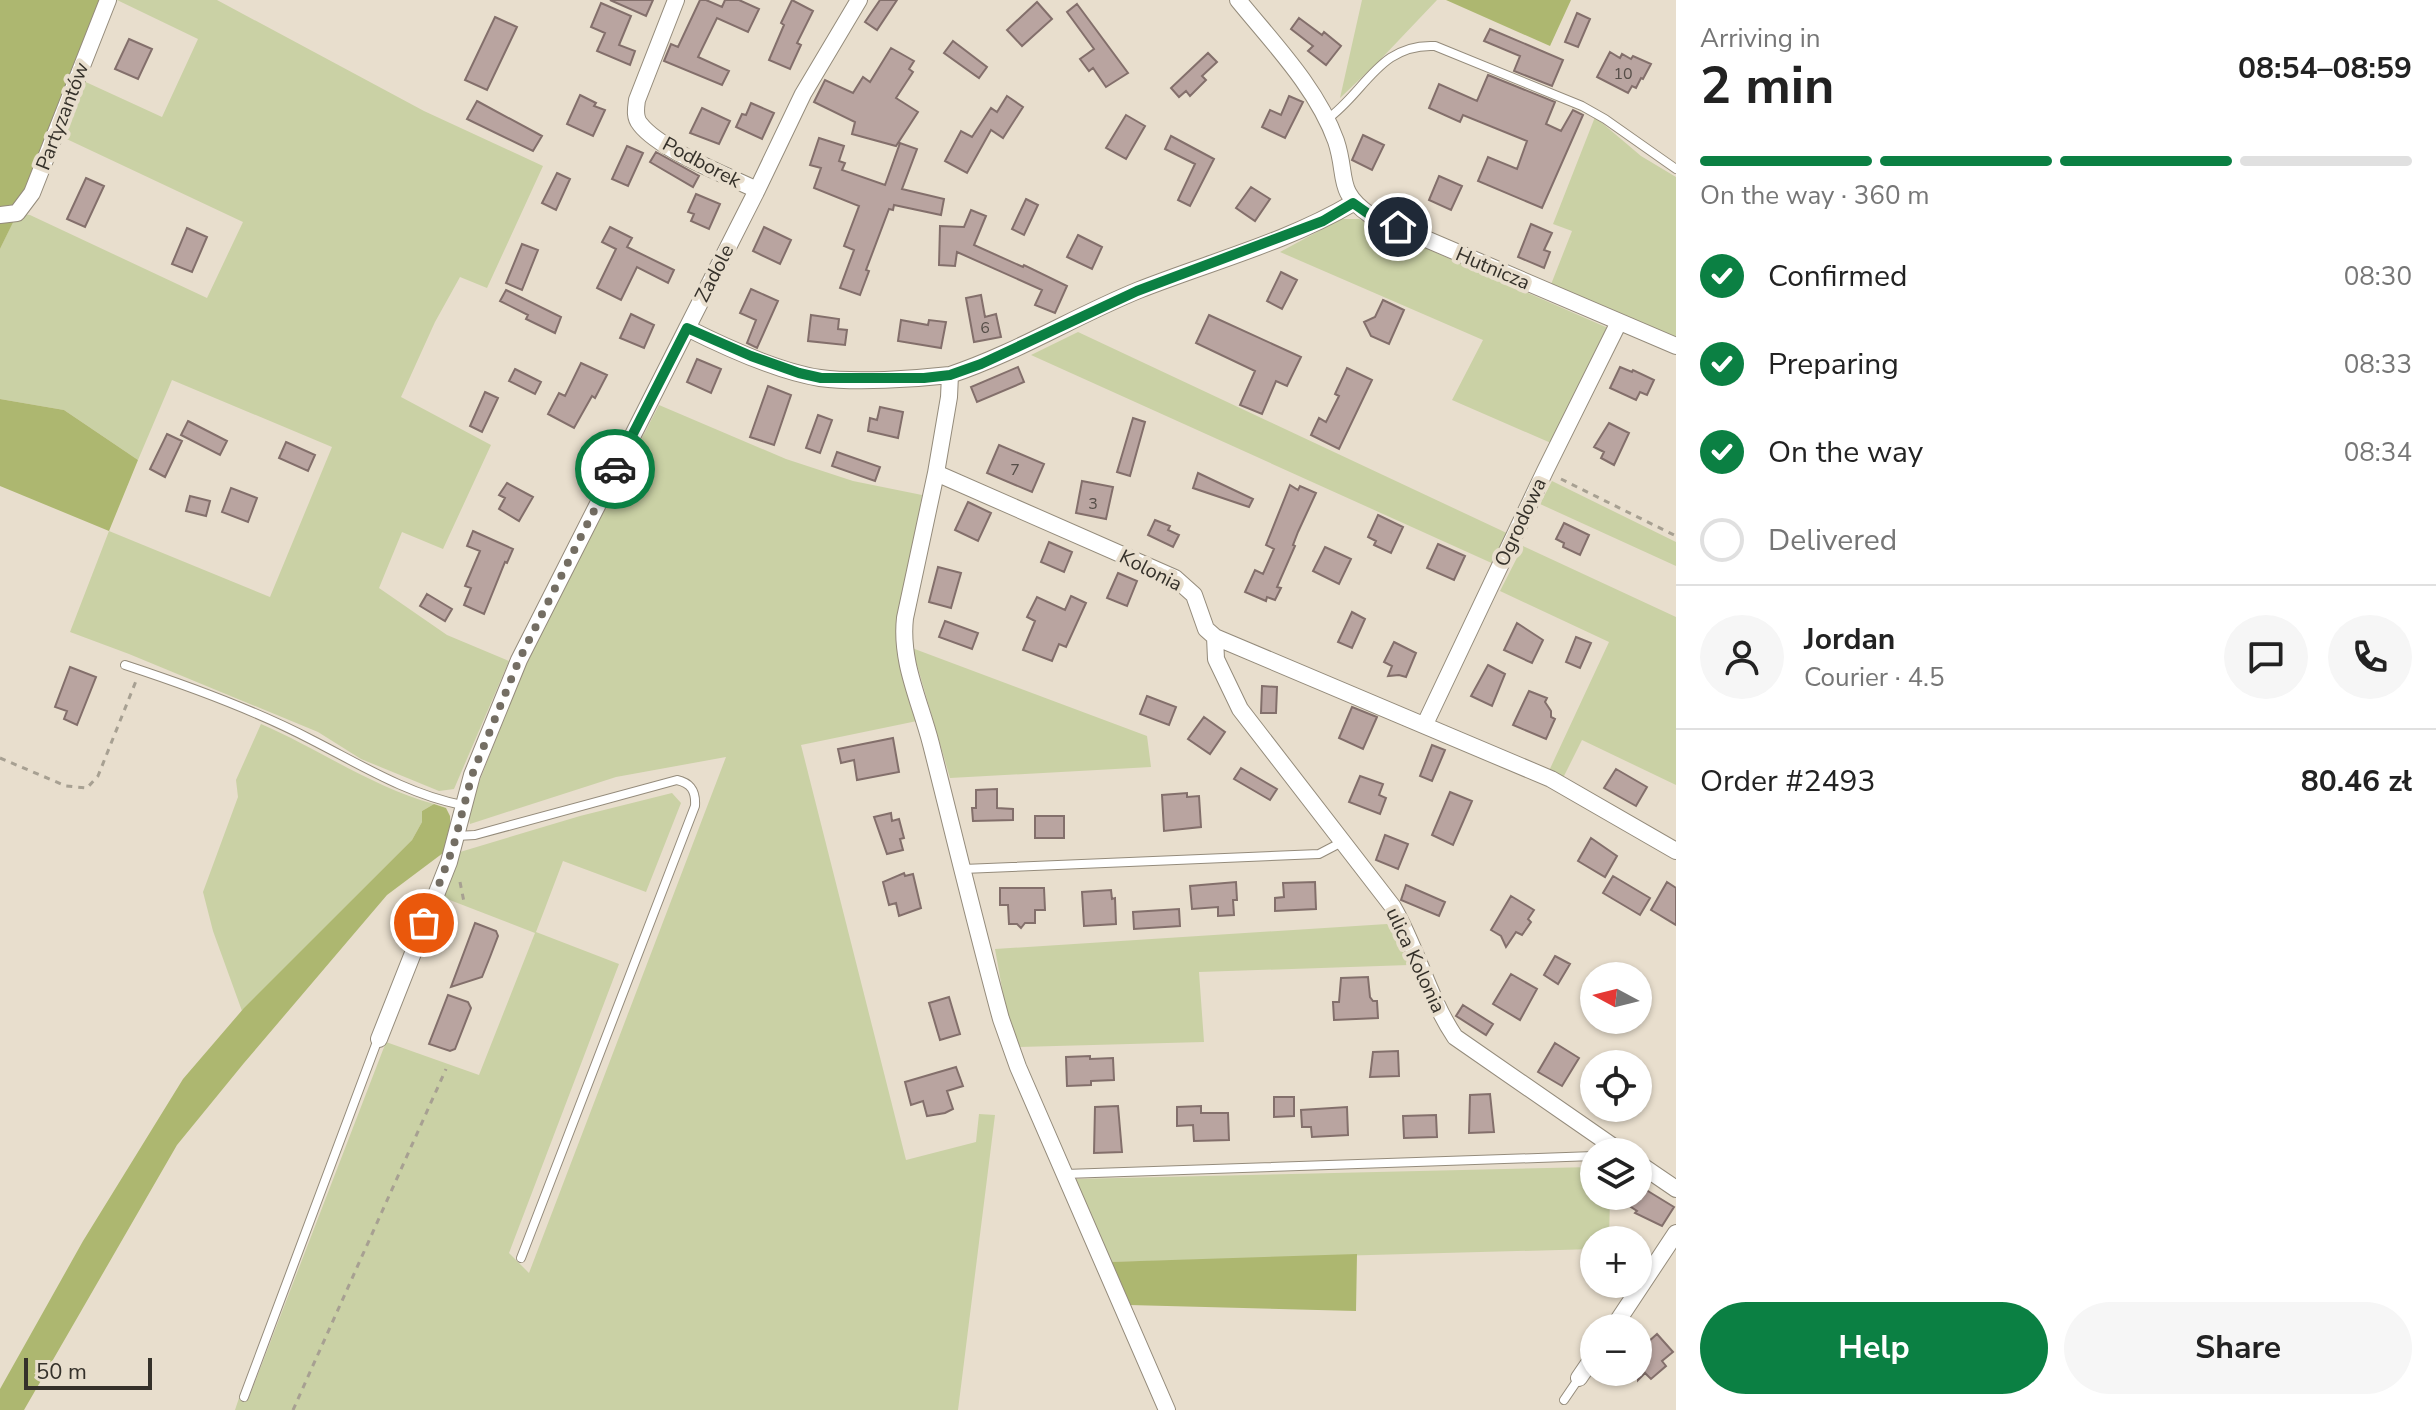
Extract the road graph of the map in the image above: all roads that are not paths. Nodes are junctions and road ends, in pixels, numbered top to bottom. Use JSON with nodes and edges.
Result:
{"nodes":[{"id":1,"x":108,"y":0,"type":"edge"},
{"id":2,"x":676,"y":0,"type":"edge"},
{"id":3,"x":859,"y":0,"type":"edge"},
{"id":4,"x":1238,"y":0,"type":"edge"},
{"id":5,"x":1326,"y":120,"type":"junction"},
{"id":6,"x":1676,"y":169,"type":"edge"},
{"id":7,"x":757,"y":190,"type":"junction"},
{"id":8,"x":1353,"y":203,"type":"junction"},
{"id":9,"x":0,"y":215,"type":"edge"},
{"id":10,"x":1619,"y":322,"type":"junction"},
{"id":11,"x":687,"y":328,"type":"junction"},
{"id":12,"x":1676,"y":346,"type":"edge"},
{"id":13,"x":950,"y":375,"type":"junction"},
{"id":14,"x":936,"y":473,"type":"junction"},
{"id":15,"x":1215,"y":637,"type":"junction"},
{"id":16,"x":125,"y":665,"type":"dead end"},
{"id":17,"x":1425,"y":724,"type":"junction"},
{"id":18,"x":462,"y":805,"type":"junction"},
{"id":19,"x":456,"y":836,"type":"junction"},
{"id":20,"x":1342,"y":842,"type":"junction"},
{"id":21,"x":1676,"y":851,"type":"edge"},
{"id":22,"x":962,"y":869,"type":"junction"},
{"id":23,"x":379,"y":1039,"type":"joint"},
{"id":24,"x":1597,"y":1138,"type":"edge"},
{"id":25,"x":1580,"y":1156,"type":"edge"},
{"id":26,"x":1652,"y":1173,"type":"edge"},
{"id":27,"x":1065,"y":1174,"type":"junction"},
{"id":28,"x":1676,"y":1189,"type":"edge"},
{"id":29,"x":1676,"y":1233,"type":"edge"},
{"id":30,"x":521,"y":1258,"type":"dead end"},
{"id":31,"x":1622,"y":1314,"type":"edge"},
{"id":32,"x":1579,"y":1378,"type":"edge"},
{"id":33,"x":244,"y":1397,"type":"dead end"},
{"id":34,"x":1564,"y":1400,"type":"dead end"},
{"id":35,"x":1167,"y":1410,"type":"edge"}],
"edges":[{"from":1,"to":9,"type":"street","name":"Partyzantów"},
{"from":2,"to":7,"type":"street","name":"Podborek"},
{"from":3,"to":7,"type":"street","name":"Zadole"},
{"from":4,"to":5,"type":"street"},
{"from":5,"to":6,"type":"lane"},
{"from":5,"to":8,"type":"street"},
{"from":7,"to":11,"type":"street","name":"Zadole"},
{"from":8,"to":10,"type":"street","name":"Hutnicza"},
{"from":8,"to":13,"type":"street"},
{"from":10,"to":12,"type":"street","name":"Hutnicza"},
{"from":10,"to":17,"type":"street","name":"Ogrodowa"},
{"from":11,"to":13,"type":"street"},
{"from":11,"to":18,"type":"street","name":"Zadole"},
{"from":13,"to":14,"type":"street"},
{"from":14,"to":15,"type":"street","name":"Kolonia"},
{"from":14,"to":22,"type":"street"},
{"from":15,"to":17,"type":"street"},
{"from":15,"to":20,"type":"street","name":"ulica Kolonia"},
{"from":16,"to":18,"type":"lane"},
{"from":17,"to":21,"type":"street"},
{"from":18,"to":19,"type":"street","name":"Zadole"},
{"from":19,"to":23,"type":"street","name":"Zadole"},
{"from":19,"to":30,"type":"lane"},
{"from":20,"to":22,"type":"lane"},
{"from":20,"to":24,"type":"street","name":"ulica Kolonia"},
{"from":22,"to":27,"type":"street"},
{"from":23,"to":33,"type":"lane"},
{"from":25,"to":27,"type":"lane"},
{"from":26,"to":28,"type":"street"},
{"from":27,"to":35,"type":"street"},
{"from":29,"to":31,"type":"street"},
{"from":32,"to":34,"type":"lane"}]}
